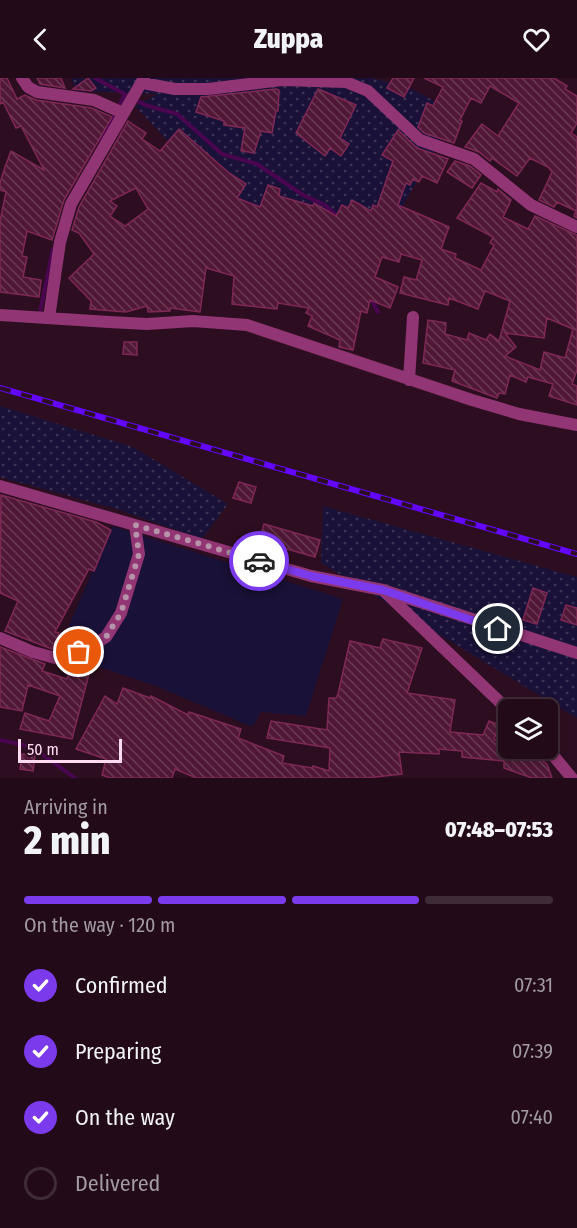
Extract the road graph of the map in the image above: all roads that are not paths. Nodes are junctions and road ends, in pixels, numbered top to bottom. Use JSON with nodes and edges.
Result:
{"nodes":[{"id":1,"x":22,"y":78,"type":"edge"},
{"id":2,"x":143,"y":80,"type":"edge"},
{"id":3,"x":123,"y":113,"type":"junction"},
{"id":4,"x":577,"y":227,"type":"edge"},
{"id":5,"x":0,"y":315,"type":"edge"},
{"id":6,"x":49,"y":318,"type":"junction"},
{"id":7,"x":413,"y":318,"type":"dead end"},
{"id":8,"x":409,"y":380,"type":"junction"},
{"id":9,"x":577,"y":425,"type":"edge"},
{"id":10,"x":0,"y":486,"type":"edge"},
{"id":11,"x":135,"y":525,"type":"junction"},
{"id":12,"x":383,"y":590,"type":"junction"},
{"id":13,"x":0,"y":638,"type":"edge"},
{"id":14,"x":577,"y":653,"type":"edge"},
{"id":15,"x":498,"y":700,"type":"edge"},
{"id":16,"x":556,"y":759,"type":"edge"},
{"id":17,"x":572,"y":778,"type":"edge"}],
"edges":[{"from":1,"to":3,"type":"street"},
{"from":2,"to":3,"type":"street"},
{"from":2,"to":4,"type":"street"},
{"from":3,"to":6,"type":"street"},
{"from":5,"to":6,"type":"street"},
{"from":6,"to":8,"type":"street"},
{"from":7,"to":8,"type":"street"},
{"from":8,"to":9,"type":"street"},
{"from":10,"to":11,"type":"street"},
{"from":11,"to":12,"type":"street"},
{"from":11,"to":13,"type":"street"},
{"from":12,"to":14,"type":"street"},
{"from":12,"to":15,"type":"street"},
{"from":16,"to":17,"type":"street"}]}
